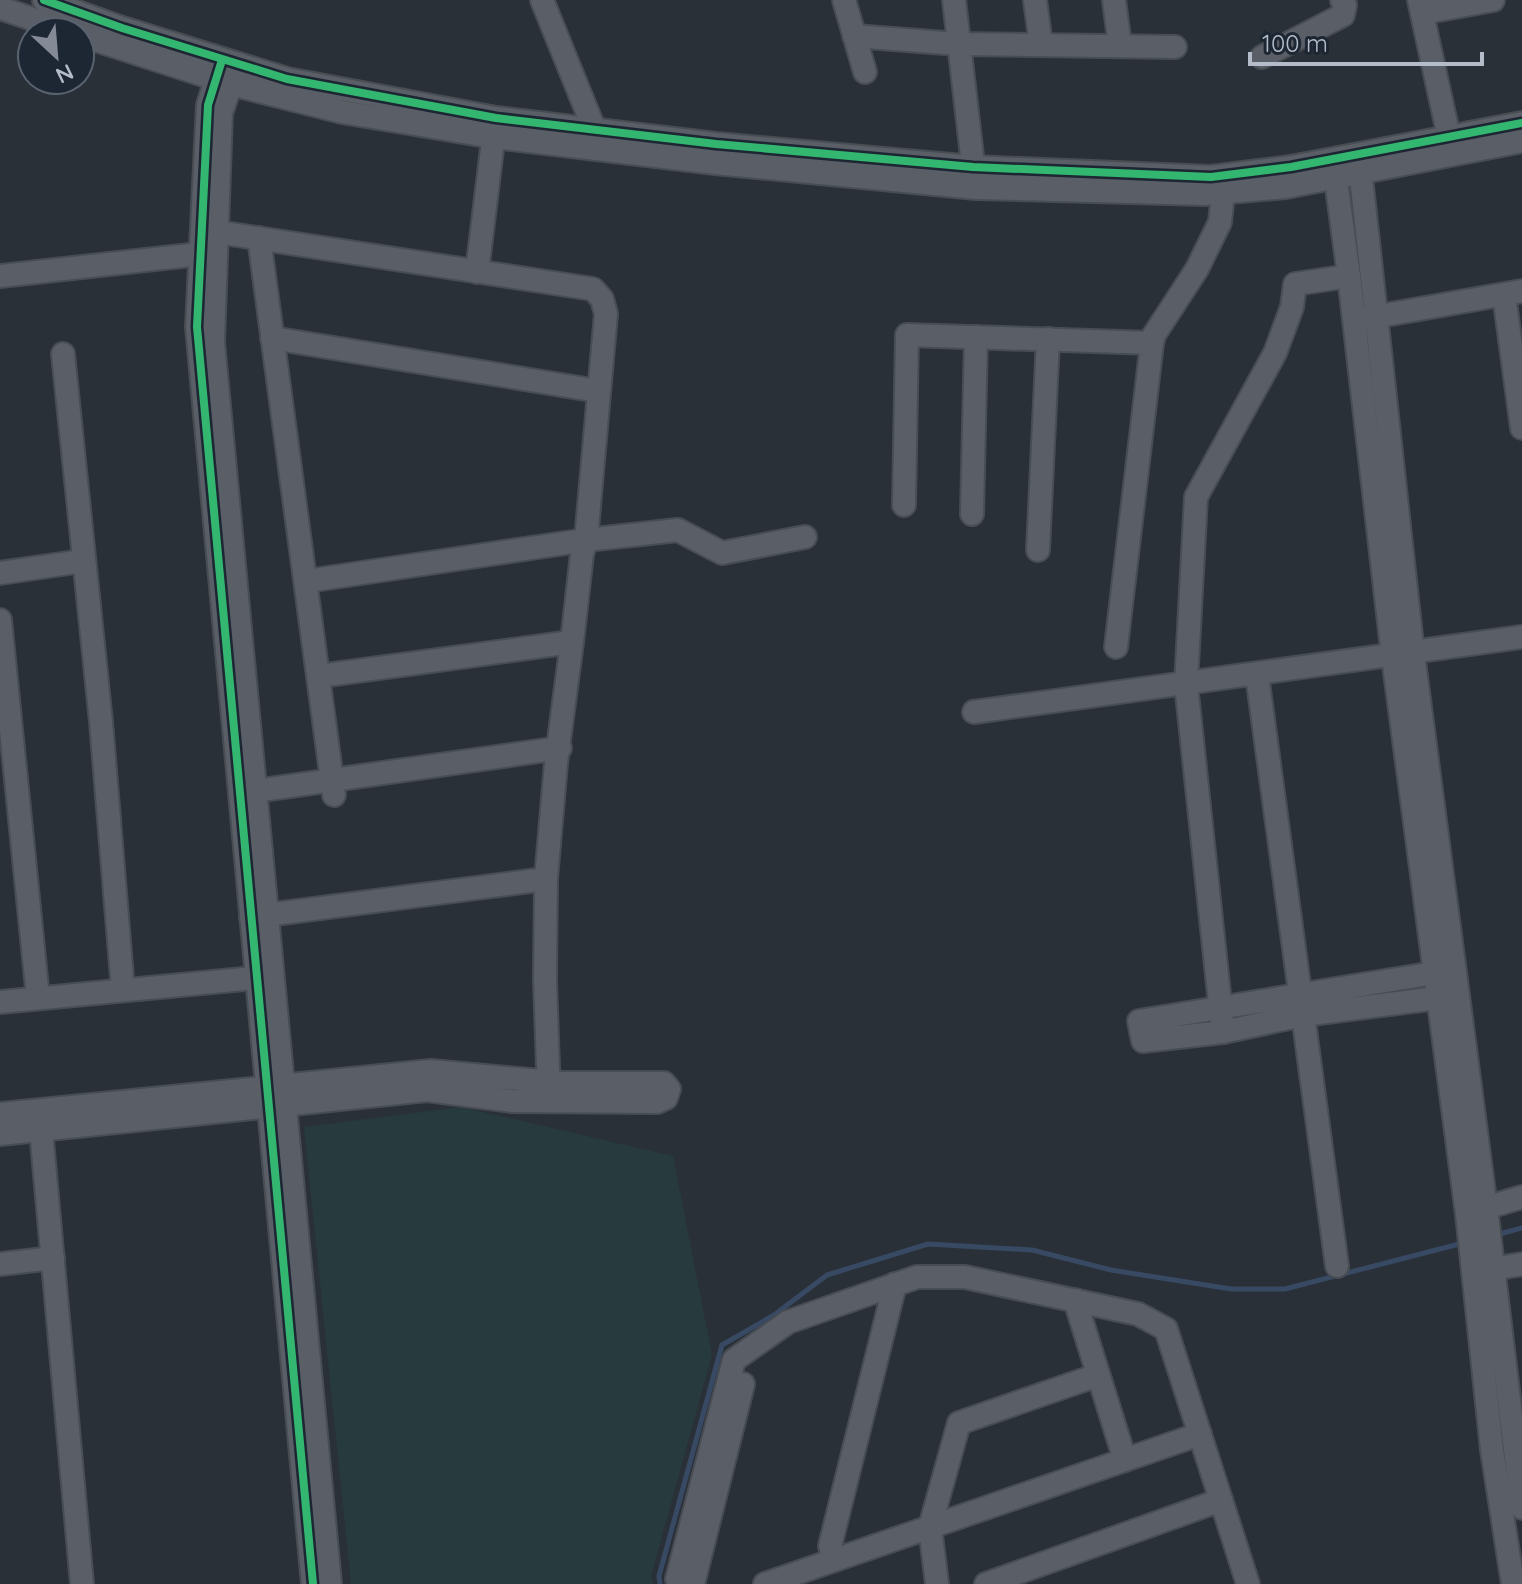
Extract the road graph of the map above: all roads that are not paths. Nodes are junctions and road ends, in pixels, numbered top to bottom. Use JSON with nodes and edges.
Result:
{"nodes":[{"id":1,"x":44,"y":0,"type":"edge"},
{"id":2,"x":542,"y":0,"type":"edge"},
{"id":3,"x":844,"y":0,"type":"edge"},
{"id":4,"x":954,"y":0,"type":"edge"},
{"id":5,"x":1035,"y":0,"type":"edge"},
{"id":6,"x":1114,"y":0,"type":"edge"},
{"id":7,"x":1342,"y":0,"type":"edge"},
{"id":8,"x":1493,"y":0,"type":"edge"},
{"id":9,"x":1421,"y":7,"type":"edge"},
{"id":10,"x":0,"y":8,"type":"edge"},
{"id":11,"x":24,"y":16,"type":"edge"},
{"id":12,"x":854,"y":36,"type":"junction"},
{"id":13,"x":96,"y":39,"type":"edge"},
{"id":14,"x":958,"y":44,"type":"junction"},
{"id":15,"x":1041,"y":45,"type":"junction"},
{"id":16,"x":1120,"y":46,"type":"junction"},
{"id":17,"x":1175,"y":47,"type":"dead end"},
{"id":18,"x":1262,"y":57,"type":"dead end"},
{"id":19,"x":227,"y":72,"type":"junction"},
{"id":20,"x":865,"y":72,"type":"dead end"},
{"id":21,"x":1522,"y":123,"type":"edge"},
{"id":22,"x":494,"y":128,"type":"junction"},
{"id":23,"x":595,"y":131,"type":"junction"},
{"id":24,"x":1449,"y":137,"type":"junction"},
{"id":25,"x":1522,"y":141,"type":"edge"},
{"id":26,"x":716,"y":154,"type":"junction"},
{"id":27,"x":1360,"y":163,"type":"junction"},
{"id":28,"x":1334,"y":168,"type":"junction"},
{"id":29,"x":974,"y":177,"type":"junction"},
{"id":30,"x":1223,"y":193,"type":"junction"},
{"id":31,"x":259,"y":238,"type":"junction"},
{"id":32,"x":206,"y":239,"type":"junction"},
{"id":33,"x":477,"y":272,"type":"junction"},
{"id":34,"x":0,"y":276,"type":"edge"},
{"id":35,"x":1349,"y":276,"type":"junction"},
{"id":36,"x":1513,"y":293,"type":"edge"},
{"id":37,"x":1364,"y":318,"type":"junction"},
{"id":38,"x":976,"y":337,"type":"junction"},
{"id":39,"x":272,"y":338,"type":"junction"},
{"id":40,"x":1048,"y":339,"type":"junction"},
{"id":41,"x":1152,"y":343,"type":"junction"},
{"id":42,"x":63,"y":354,"type":"dead end"},
{"id":43,"x":598,"y":391,"type":"junction"},
{"id":44,"x":1522,"y":428,"type":"edge"},
{"id":45,"x":904,"y":505,"type":"dead end"},
{"id":46,"x":972,"y":514,"type":"dead end"},
{"id":47,"x":805,"y":537,"type":"dead end"},
{"id":48,"x":586,"y":540,"type":"junction"},
{"id":49,"x":1038,"y":550,"type":"dead end"},
{"id":50,"x":83,"y":561,"type":"junction"},
{"id":51,"x":0,"y":573,"type":"edge"},
{"id":52,"x":307,"y":581,"type":"junction"},
{"id":53,"x":0,"y":620,"type":"edge"},
{"id":54,"x":1522,"y":637,"type":"edge"},
{"id":55,"x":572,"y":642,"type":"junction"},
{"id":56,"x":1116,"y":647,"type":"dead end"},
{"id":57,"x":1403,"y":655,"type":"junction"},
{"id":58,"x":1257,"y":675,"type":"junction"},
{"id":59,"x":319,"y":676,"type":"junction"},
{"id":60,"x":1186,"y":684,"type":"junction"},
{"id":61,"x":974,"y":712,"type":"dead end"},
{"id":62,"x":558,"y":756,"type":"junction"},
{"id":63,"x":333,"y":787,"type":"junction"},
{"id":64,"x":247,"y":799,"type":"junction"},
{"id":65,"x":546,"y":879,"type":"junction"},
{"id":66,"x":258,"y":917,"type":"junction"},
{"id":67,"x":1444,"y":971,"type":"junction"},
{"id":68,"x":255,"y":978,"type":"junction"},
{"id":69,"x":123,"y":990,"type":"junction"},
{"id":70,"x":1448,"y":997,"type":"junction"},
{"id":71,"x":38,"y":998,"type":"junction"},
{"id":72,"x":0,"y":1002,"type":"edge"},
{"id":73,"x":1302,"y":1005,"type":"junction"},
{"id":74,"x":1221,"y":1008,"type":"junction"},
{"id":75,"x":1223,"y":1032,"type":"junction"},
{"id":76,"x":275,"y":1096,"type":"junction"},
{"id":77,"x":0,"y":1114,"type":"edge"},
{"id":78,"x":41,"y":1130,"type":"junction"},
{"id":79,"x":0,"y":1134,"type":"edge"},
{"id":80,"x":1522,"y":1197,"type":"edge"},
{"id":81,"x":1476,"y":1211,"type":"junction"},
{"id":82,"x":53,"y":1258,"type":"junction"},
{"id":83,"x":0,"y":1264,"type":"edge"},
{"id":84,"x":1522,"y":1264,"type":"edge"},
{"id":85,"x":1337,"y":1266,"type":"dead end"},
{"id":86,"x":1483,"y":1270,"type":"junction"},
{"id":87,"x":895,"y":1284,"type":"junction"},
{"id":88,"x":1075,"y":1300,"type":"junction"},
{"id":89,"x":752,"y":1348,"type":"junction"},
{"id":90,"x":1098,"y":1375,"type":"junction"},
{"id":91,"x":1200,"y":1434,"type":"junction"},
{"id":92,"x":1518,"y":1444,"type":"edge"},
{"id":93,"x":1125,"y":1460,"type":"junction"},
{"id":94,"x":1221,"y":1500,"type":"junction"},
{"id":95,"x":1522,"y":1508,"type":"edge"},
{"id":96,"x":930,"y":1527,"type":"junction"},
{"id":97,"x":834,"y":1560,"type":"junction"},
{"id":98,"x":1017,"y":1579,"type":"edge"},
{"id":99,"x":82,"y":1584,"type":"edge"},
{"id":100,"x":313,"y":1584,"type":"edge"},
{"id":101,"x":330,"y":1584,"type":"edge"},
{"id":102,"x":680,"y":1584,"type":"edge"},
{"id":103,"x":693,"y":1584,"type":"edge"},
{"id":104,"x":765,"y":1584,"type":"edge"},
{"id":105,"x":937,"y":1584,"type":"edge"},
{"id":106,"x":986,"y":1584,"type":"edge"},
{"id":107,"x":1248,"y":1584,"type":"edge"},
{"id":108,"x":1513,"y":1584,"type":"edge"}],
"edges":[{"from":1,"to":19,"type":"street"},
{"from":2,"to":23,"type":"street"},
{"from":3,"to":12,"type":"street"},
{"from":4,"to":14,"type":"street"},
{"from":5,"to":15,"type":"street"},
{"from":6,"to":16,"type":"street"},
{"from":7,"to":18,"type":"street"},
{"from":8,"to":9,"type":"street"},
{"from":9,"to":24,"type":"street"},
{"from":10,"to":11,"type":"street"},
{"from":12,"to":14,"type":"street"},
{"from":12,"to":20,"type":"street"},
{"from":13,"to":19,"type":"street"},
{"from":14,"to":15,"type":"street"},
{"from":14,"to":29,"type":"street"},
{"from":15,"to":16,"type":"street"},
{"from":16,"to":17,"type":"street"},
{"from":19,"to":22,"type":"street"},
{"from":19,"to":32,"type":"street"},
{"from":21,"to":24,"type":"street"},
{"from":22,"to":23,"type":"street"},
{"from":22,"to":26,"type":"street"},
{"from":22,"to":33,"type":"street"},
{"from":23,"to":26,"type":"street"},
{"from":24,"to":27,"type":"street"},
{"from":25,"to":27,"type":"street"},
{"from":26,"to":29,"type":"street"},
{"from":27,"to":28,"type":"street"},
{"from":27,"to":37,"type":"street"},
{"from":28,"to":29,"type":"street"},
{"from":28,"to":30,"type":"street"},
{"from":28,"to":35,"type":"street"},
{"from":29,"to":30,"type":"street"},
{"from":30,"to":41,"type":"street"},
{"from":31,"to":32,"type":"street"},
{"from":31,"to":33,"type":"street"},
{"from":31,"to":39,"type":"street"},
{"from":32,"to":34,"type":"street"},
{"from":32,"to":64,"type":"street"},
{"from":33,"to":43,"type":"street"},
{"from":35,"to":37,"type":"street"},
{"from":35,"to":60,"type":"street"},
{"from":36,"to":37,"type":"street"},
{"from":36,"to":44,"type":"street"},
{"from":37,"to":57,"type":"street"},
{"from":38,"to":40,"type":"street"},
{"from":38,"to":45,"type":"street"},
{"from":38,"to":46,"type":"street"},
{"from":39,"to":43,"type":"street"},
{"from":39,"to":52,"type":"street"},
{"from":40,"to":41,"type":"street"},
{"from":40,"to":49,"type":"street"},
{"from":41,"to":56,"type":"street"},
{"from":42,"to":50,"type":"street"},
{"from":43,"to":48,"type":"street"},
{"from":47,"to":48,"type":"street"},
{"from":48,"to":52,"type":"street"},
{"from":48,"to":55,"type":"street"},
{"from":50,"to":51,"type":"street"},
{"from":50,"to":69,"type":"street"},
{"from":52,"to":59,"type":"street"},
{"from":53,"to":71,"type":"street"},
{"from":54,"to":57,"type":"street"},
{"from":55,"to":59,"type":"street"},
{"from":55,"to":62,"type":"street"},
{"from":57,"to":58,"type":"street"},
{"from":57,"to":67,"type":"street"},
{"from":58,"to":60,"type":"street"},
{"from":58,"to":73,"type":"street"},
{"from":59,"to":63,"type":"street"},
{"from":60,"to":61,"type":"street"},
{"from":60,"to":74,"type":"street"},
{"from":62,"to":63,"type":"street"},
{"from":62,"to":65,"type":"street"},
{"from":63,"to":64,"type":"street"},
{"from":64,"to":66,"type":"street"},
{"from":65,"to":66,"type":"street"},
{"from":65,"to":76,"type":"street"},
{"from":66,"to":68,"type":"street"},
{"from":66,"to":76,"type":"street"},
{"from":67,"to":70,"type":"street"},
{"from":67,"to":73,"type":"street"},
{"from":68,"to":69,"type":"street"},
{"from":68,"to":76,"type":"street"},
{"from":69,"to":71,"type":"street"},
{"from":70,"to":73,"type":"street"},
{"from":70,"to":81,"type":"street"},
{"from":71,"to":72,"type":"street"},
{"from":73,"to":74,"type":"street"},
{"from":73,"to":75,"type":"street"},
{"from":73,"to":85,"type":"street"},
{"from":74,"to":75,"type":"street"},
{"from":74,"to":75,"type":"street"},
{"from":76,"to":77,"type":"street"},
{"from":76,"to":78,"type":"street"},
{"from":76,"to":100,"type":"street"},
{"from":76,"to":101,"type":"street"},
{"from":78,"to":79,"type":"street"},
{"from":78,"to":82,"type":"street"},
{"from":80,"to":81,"type":"street"},
{"from":81,"to":86,"type":"street"},
{"from":82,"to":83,"type":"street"},
{"from":82,"to":99,"type":"street"},
{"from":84,"to":86,"type":"street"},
{"from":86,"to":92,"type":"street"},
{"from":86,"to":108,"type":"street"},
{"from":87,"to":88,"type":"street"},
{"from":87,"to":89,"type":"street"},
{"from":87,"to":97,"type":"street"},
{"from":88,"to":90,"type":"street"},
{"from":88,"to":91,"type":"street"},
{"from":89,"to":102,"type":"street"},
{"from":89,"to":103,"type":"street"},
{"from":90,"to":93,"type":"street"},
{"from":90,"to":96,"type":"street"},
{"from":91,"to":93,"type":"street"},
{"from":91,"to":94,"type":"street"},
{"from":92,"to":95,"type":"street"},
{"from":93,"to":96,"type":"street"},
{"from":94,"to":98,"type":"street"},
{"from":94,"to":107,"type":"street"},
{"from":96,"to":97,"type":"street"},
{"from":96,"to":105,"type":"street"},
{"from":97,"to":104,"type":"street"},
{"from":98,"to":106,"type":"street"}]}
